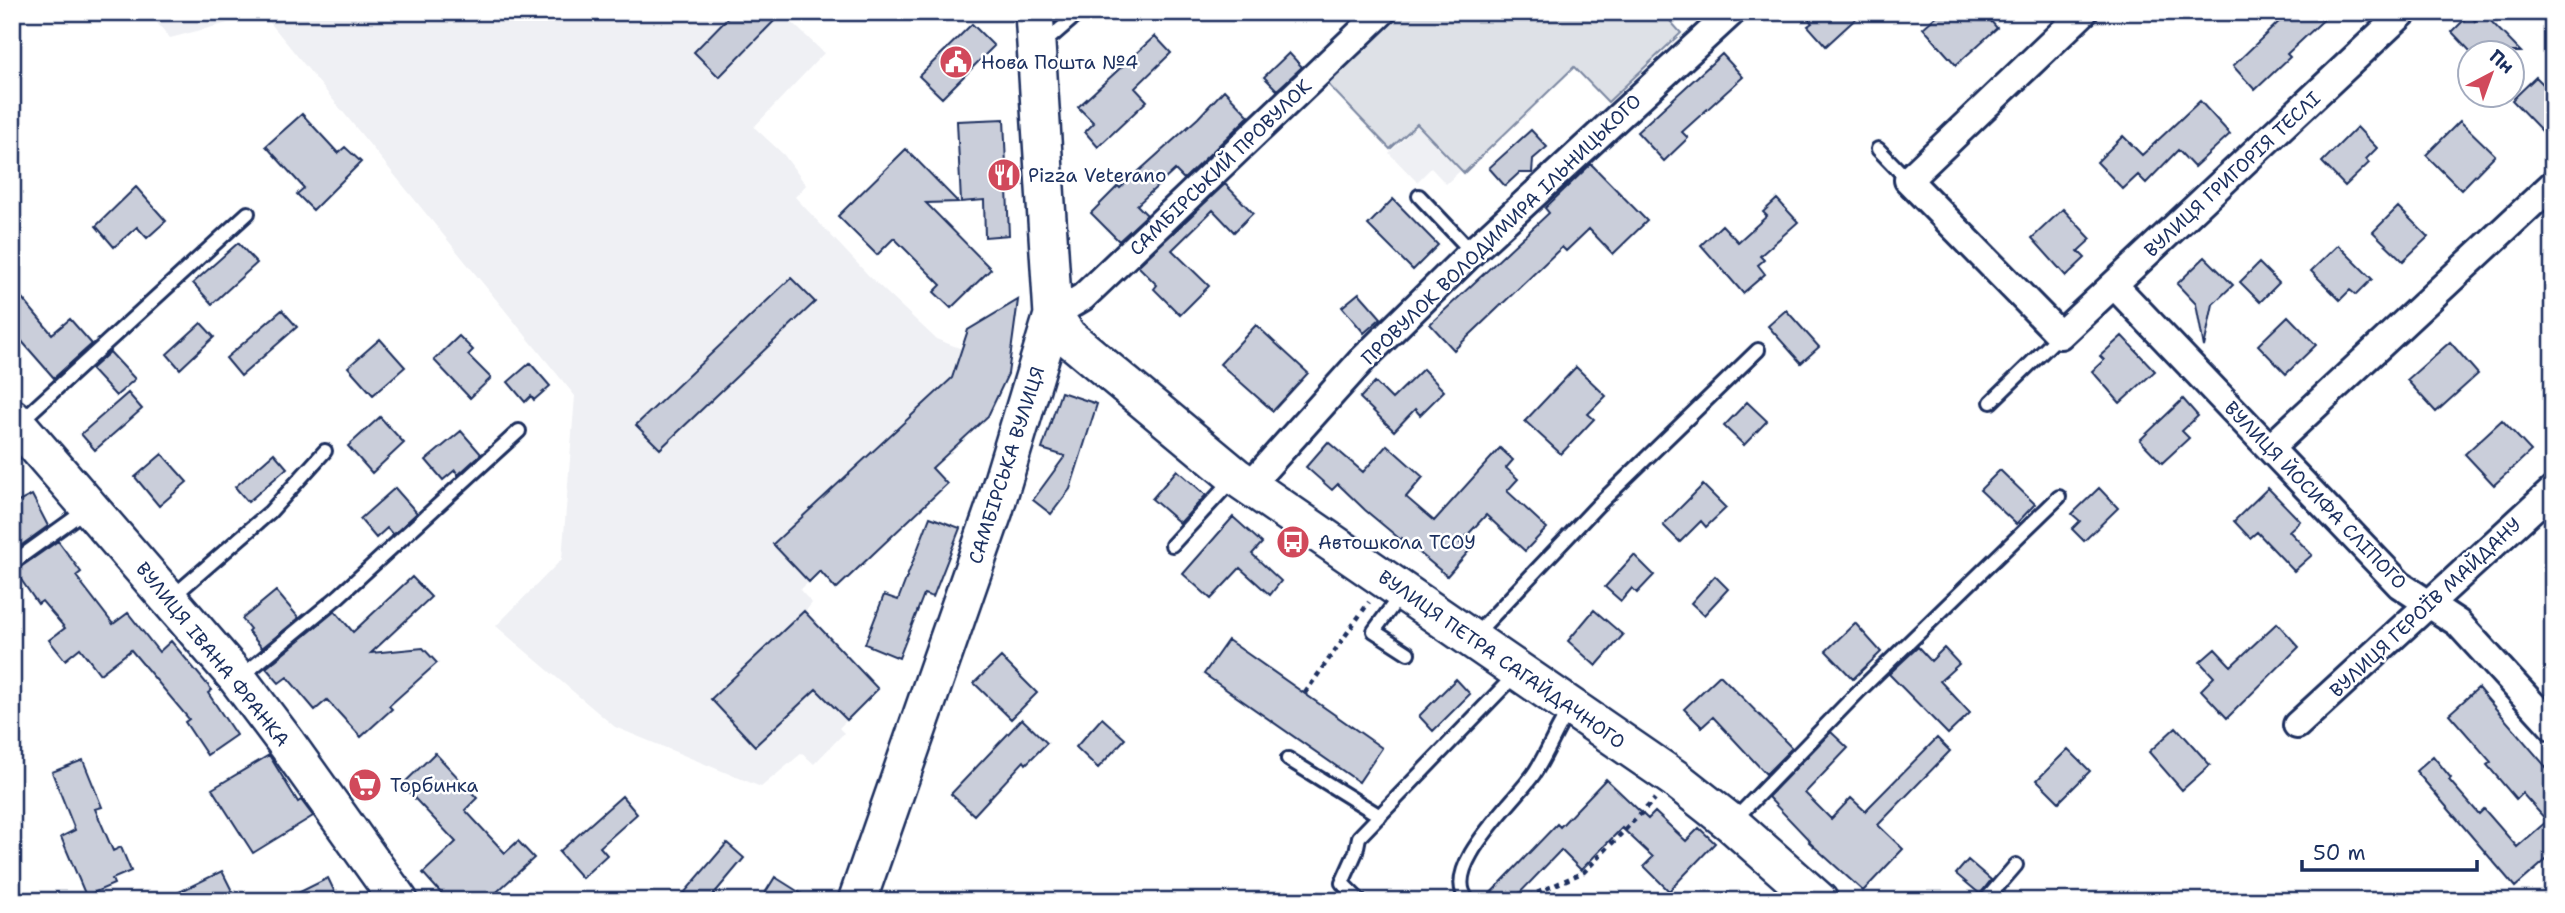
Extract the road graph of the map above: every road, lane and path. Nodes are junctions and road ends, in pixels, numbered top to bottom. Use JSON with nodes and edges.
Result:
{"nodes":[{"id":1,"x":1034,"y":12,"type":"edge"},
{"id":2,"x":1080,"y":12,"type":"edge"},
{"id":3,"x":1382,"y":12,"type":"edge"},
{"id":4,"x":1732,"y":12,"type":"edge"},
{"id":5,"x":2084,"y":12,"type":"edge"},
{"id":6,"x":2403,"y":12,"type":"edge"},
{"id":7,"x":1037,"y":50,"type":"junction"},
{"id":8,"x":1878,"y":149,"type":"dead end"},
{"id":9,"x":1908,"y":180,"type":"junction"},
{"id":10,"x":2553,"y":184,"type":"edge"},
{"id":11,"x":1419,"y":196,"type":"dead end"},
{"id":12,"x":248,"y":214,"type":"dead end"},
{"id":13,"x":1472,"y":251,"type":"junction"},
{"id":14,"x":2114,"y":285,"type":"junction"},
{"id":15,"x":1053,"y":315,"type":"junction"},
{"id":16,"x":2060,"y":335,"type":"junction"},
{"id":17,"x":1758,"y":350,"type":"dead end"},
{"id":18,"x":1991,"y":402,"type":"dead end"},
{"id":19,"x":15,"y":421,"type":"edge"},
{"id":20,"x":519,"y":431,"type":"dead end"},
{"id":21,"x":2270,"y":448,"type":"junction"},
{"id":22,"x":326,"y":451,"type":"dead end"},
{"id":23,"x":1242,"y":481,"type":"junction"},
{"id":24,"x":2553,"y":490,"type":"edge"},
{"id":25,"x":2059,"y":497,"type":"dead end"},
{"id":26,"x":90,"y":507,"type":"junction"},
{"id":27,"x":1172,"y":545,"type":"dead end"},
{"id":28,"x":12,"y":563,"type":"edge"},
{"id":29,"x":1390,"y":591,"type":"junction"},
{"id":30,"x":170,"y":599,"type":"junction"},
{"id":31,"x":2429,"y":604,"type":"junction"},
{"id":32,"x":1471,"y":639,"type":"junction"},
{"id":33,"x":1408,"y":653,"type":"dead end"},
{"id":34,"x":1519,"y":671,"type":"junction"},
{"id":35,"x":238,"y":679,"type":"junction"},
{"id":36,"x":1305,"y":693,"type":"dead end"},
{"id":37,"x":1571,"y":707,"type":"junction"},
{"id":38,"x":2297,"y":725,"type":"dead end"},
{"id":39,"x":2553,"y":727,"type":"edge"},
{"id":40,"x":1288,"y":760,"type":"dead end"},
{"id":41,"x":1663,"y":790,"type":"dead end"},
{"id":42,"x":1380,"y":816,"type":"junction"},
{"id":43,"x":1731,"y":823,"type":"junction"},
{"id":44,"x":2016,"y":865,"type":"dead end"},
{"id":45,"x":399,"y":901,"type":"edge"},
{"id":46,"x":858,"y":901,"type":"edge"},
{"id":47,"x":1360,"y":901,"type":"edge"},
{"id":48,"x":1469,"y":901,"type":"edge"},
{"id":49,"x":1519,"y":901,"type":"edge"},
{"id":50,"x":1819,"y":901,"type":"edge"},
{"id":51,"x":1985,"y":901,"type":"edge"}],
"edges":[{"from":1,"to":7,"type":"main road","name":"САМБІРСЬКА ВУЛИЦЯ"},
{"from":2,"to":7,"type":"lane"},
{"from":3,"to":15,"type":"street","name":"САМБІРСЬКИЙ ПРОВУЛОК"},
{"from":4,"to":13,"type":"street","name":"ПРОВУЛОК ВОЛОДИМИРА ІЛЬНИЦЬКОГО"},
{"from":5,"to":9,"type":"street"},
{"from":6,"to":14,"type":"street","name":"ВУЛИЦЯ ГРИГОРІЯ ТЕСЛІ"},
{"from":7,"to":15,"type":"main road","name":"САМБІРСЬКА ВУЛИЦЯ"},
{"from":8,"to":9,"type":"lane"},
{"from":9,"to":16,"type":"street"},
{"from":10,"to":21,"type":"street"},
{"from":11,"to":13,"type":"lane"},
{"from":12,"to":19,"type":"lane"},
{"from":13,"to":23,"type":"street","name":"ПРОВУЛОК ВОЛОДИМИРА ІЛЬНИЦЬКОГО"},
{"from":14,"to":16,"type":"street","name":"ВУЛИЦЯ ГРИГОРІЯ ТЕСЛІ"},
{"from":14,"to":21,"type":"street","name":"ВУЛИЦЯ ЙОСИФА СЛІПОГО"},
{"from":15,"to":23,"type":"main road","name":"ВУЛИЦЯ ПЕТРА САГАЙДАЧНОГО"},
{"from":15,"to":46,"type":"main road","name":"САМБІРСЬКА ВУЛИЦЯ"},
{"from":16,"to":18,"type":"lane"},
{"from":17,"to":32,"type":"lane"},
{"from":19,"to":26,"type":"main road","name":"ВУЛИЦЯ ІВАНА ФРАНКА"},
{"from":20,"to":35,"type":"lane"},
{"from":21,"to":31,"type":"street","name":"ВУЛИЦЯ ЙОСИФА СЛІПОГО"},
{"from":22,"to":30,"type":"lane"},
{"from":23,"to":27,"type":"lane"},
{"from":23,"to":29,"type":"main road","name":"ВУЛИЦЯ ПЕТРА САГАЙДАЧНОГО"},
{"from":24,"to":31,"type":"street","name":"ВУЛИЦЯ ГЕРОЇВ МАЙДАНУ"},
{"from":25,"to":43,"type":"lane"},
{"from":26,"to":28,"type":"lane"},
{"from":26,"to":30,"type":"main road","name":"ВУЛИЦЯ ІВАНА ФРАНКА"},
{"from":29,"to":32,"type":"main road","name":"ВУЛИЦЯ ПЕТРА САГАЙДАЧНОГО"},
{"from":29,"to":33,"type":"lane"},
{"from":29,"to":36,"type":"path"},
{"from":30,"to":35,"type":"main road","name":"ВУЛИЦЯ ІВАНА ФРАНКА"},
{"from":31,"to":38,"type":"street","name":"ВУЛИЦЯ ГЕРОЇВ МАЙДАНУ"},
{"from":31,"to":39,"type":"street","name":"ВУЛИЦЯ ЙОСИФА СЛІПОГО"},
{"from":32,"to":34,"type":"main road","name":"ВУЛИЦЯ ПЕТРА САГАЙДАЧНОГО"},
{"from":34,"to":37,"type":"main road","name":"ВУЛИЦЯ ПЕТРА САГАЙДАЧНОГО"},
{"from":34,"to":42,"type":"lane"},
{"from":35,"to":45,"type":"main road","name":"ВУЛИЦЯ ІВАНА ФРАНКА"},
{"from":37,"to":43,"type":"main road","name":"ВУЛИЦЯ ПЕТРА САГАЙДАЧНОГО"},
{"from":37,"to":48,"type":"lane"},
{"from":40,"to":42,"type":"lane"},
{"from":41,"to":49,"type":"path"},
{"from":42,"to":47,"type":"lane"},
{"from":43,"to":50,"type":"main road","name":"ВУЛИЦЯ ПЕТРА САГАЙДАЧНОГО"},
{"from":44,"to":51,"type":"lane"}]}
